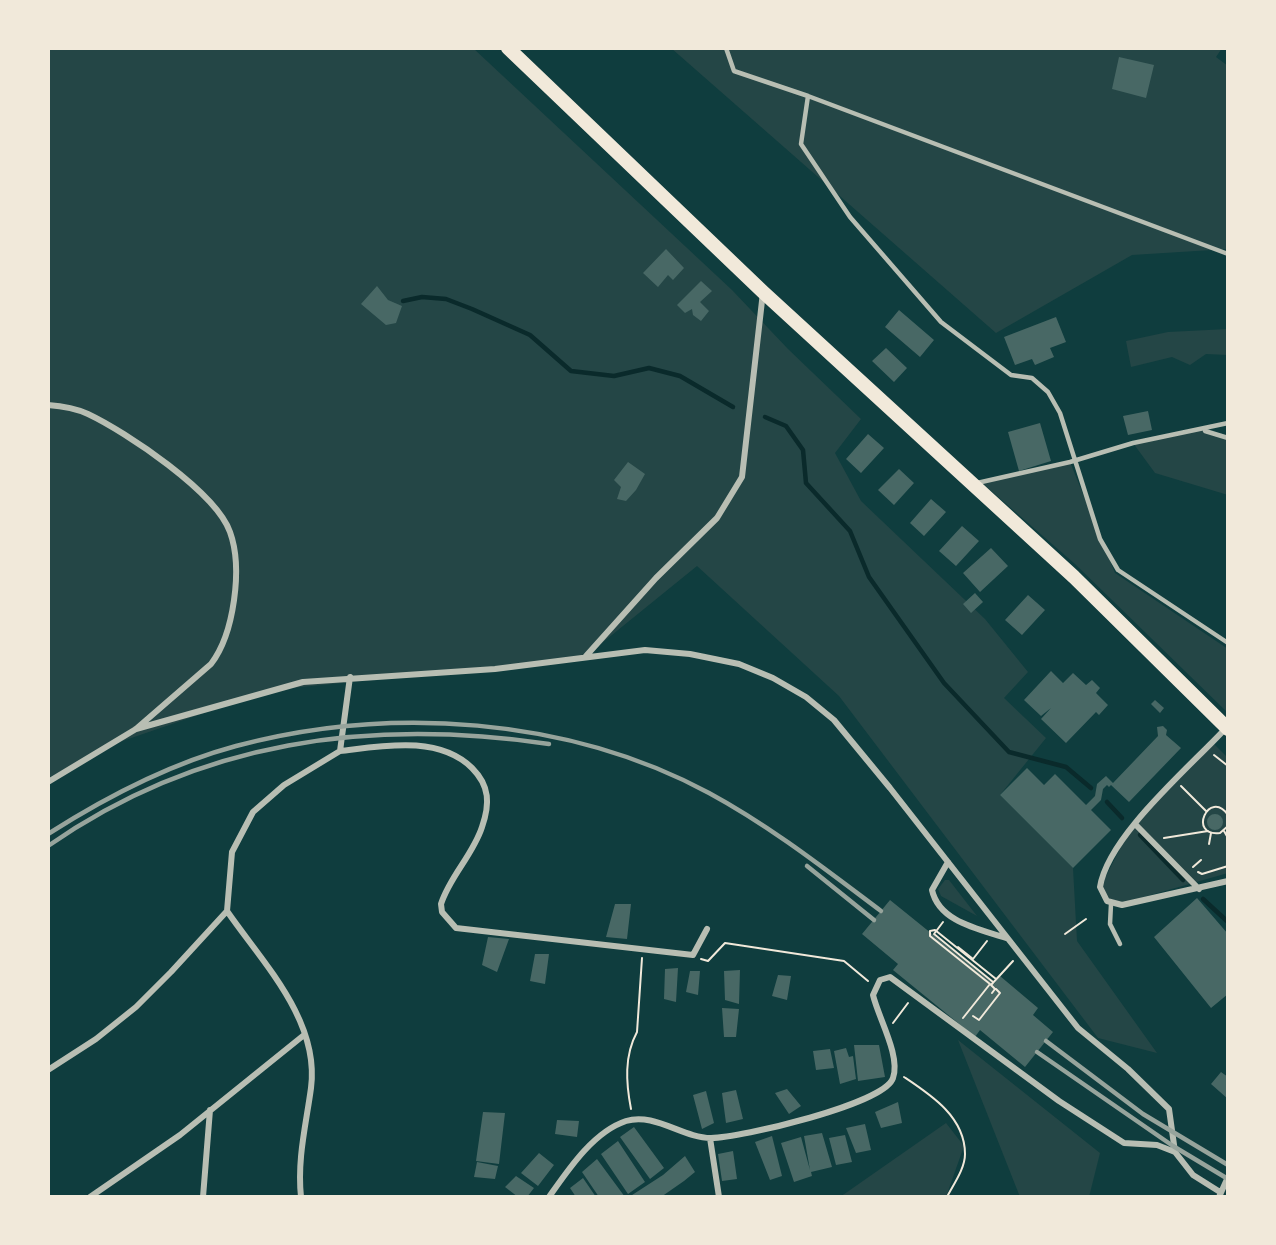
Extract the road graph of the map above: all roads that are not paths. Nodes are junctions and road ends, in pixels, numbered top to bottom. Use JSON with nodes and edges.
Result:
{"nodes":[{"id":1,"x":508,"y":48,"type":"edge"},
{"id":2,"x":726,"y":48,"type":"edge"},
{"id":3,"x":808,"y":96,"type":"junction"},
{"id":4,"x":1228,"y":254,"type":"edge"},
{"id":5,"x":763,"y":292,"type":"junction"},
{"id":6,"x":48,"y":405,"type":"edge"},
{"id":7,"x":1228,"y":423,"type":"edge"},
{"id":8,"x":1202,"y":430,"type":"junction"},
{"id":9,"x":1228,"y":438,"type":"edge"},
{"id":10,"x":1075,"y":460,"type":"junction"},
{"id":11,"x":971,"y":485,"type":"junction"},
{"id":12,"x":1228,"y":643,"type":"edge"},
{"id":13,"x":586,"y":656,"type":"junction"},
{"id":14,"x":350,"y":677,"type":"junction"},
{"id":15,"x":136,"y":729,"type":"junction"},
{"id":16,"x":1227,"y":729,"type":"edge"},
{"id":17,"x":340,"y":751,"type":"junction"},
{"id":18,"x":48,"y":782,"type":"edge"},
{"id":19,"x":1134,"y":824,"type":"junction"},
{"id":20,"x":948,"y":862,"type":"junction"},
{"id":21,"x":1228,"y":881,"type":"edge"},
{"id":22,"x":1199,"y":889,"type":"junction"},
{"id":23,"x":1111,"y":904,"type":"junction"},
{"id":24,"x":227,"y":911,"type":"junction"},
{"id":25,"x":707,"y":929,"type":"dead end"},
{"id":26,"x":1007,"y":938,"type":"junction"},
{"id":27,"x":1120,"y":944,"type":"dead end"},
{"id":28,"x":304,"y":1035,"type":"junction"},
{"id":29,"x":48,"y":1070,"type":"edge"},
{"id":30,"x":210,"y":1110,"type":"junction"},
{"id":31,"x":710,"y":1138,"type":"junction"},
{"id":32,"x":1175,"y":1152,"type":"junction"},
{"id":33,"x":1228,"y":1178,"type":"edge"},
{"id":34,"x":1219,"y":1194,"type":"edge"},
{"id":35,"x":90,"y":1197,"type":"edge"},
{"id":36,"x":203,"y":1197,"type":"edge"},
{"id":37,"x":301,"y":1197,"type":"edge"},
{"id":38,"x":549,"y":1197,"type":"edge"},
{"id":39,"x":719,"y":1197,"type":"edge"}],
"edges":[{"from":1,"to":5,"type":"main road"},
{"from":2,"to":3,"type":"lane"},
{"from":3,"to":4,"type":"lane"},
{"from":3,"to":10,"type":"lane"},
{"from":5,"to":11,"type":"main road"},
{"from":5,"to":13,"type":"street"},
{"from":6,"to":15,"type":"street"},
{"from":7,"to":8,"type":"lane"},
{"from":8,"to":9,"type":"lane"},
{"from":8,"to":10,"type":"lane"},
{"from":10,"to":11,"type":"lane"},
{"from":10,"to":12,"type":"lane"},
{"from":11,"to":16,"type":"main road"},
{"from":13,"to":14,"type":"street"},
{"from":13,"to":20,"type":"street"},
{"from":14,"to":15,"type":"street"},
{"from":14,"to":17,"type":"street"},
{"from":15,"to":18,"type":"street"},
{"from":16,"to":19,"type":"street"},
{"from":17,"to":24,"type":"street"},
{"from":17,"to":25,"type":"street"},
{"from":19,"to":22,"type":"street"},
{"from":19,"to":23,"type":"street"},
{"from":20,"to":26,"type":"street"},
{"from":20,"to":26,"type":"street"},
{"from":21,"to":22,"type":"street"},
{"from":22,"to":23,"type":"street"},
{"from":23,"to":27,"type":"lane"},
{"from":24,"to":28,"type":"street"},
{"from":24,"to":29,"type":"street"},
{"from":26,"to":32,"type":"street"},
{"from":28,"to":30,"type":"street"},
{"from":28,"to":37,"type":"street"},
{"from":30,"to":35,"type":"street"},
{"from":30,"to":36,"type":"street"},
{"from":31,"to":32,"type":"street"},
{"from":31,"to":38,"type":"street"},
{"from":31,"to":39,"type":"street"},
{"from":32,"to":34,"type":"street"},
{"from":33,"to":34,"type":"street"}]}
